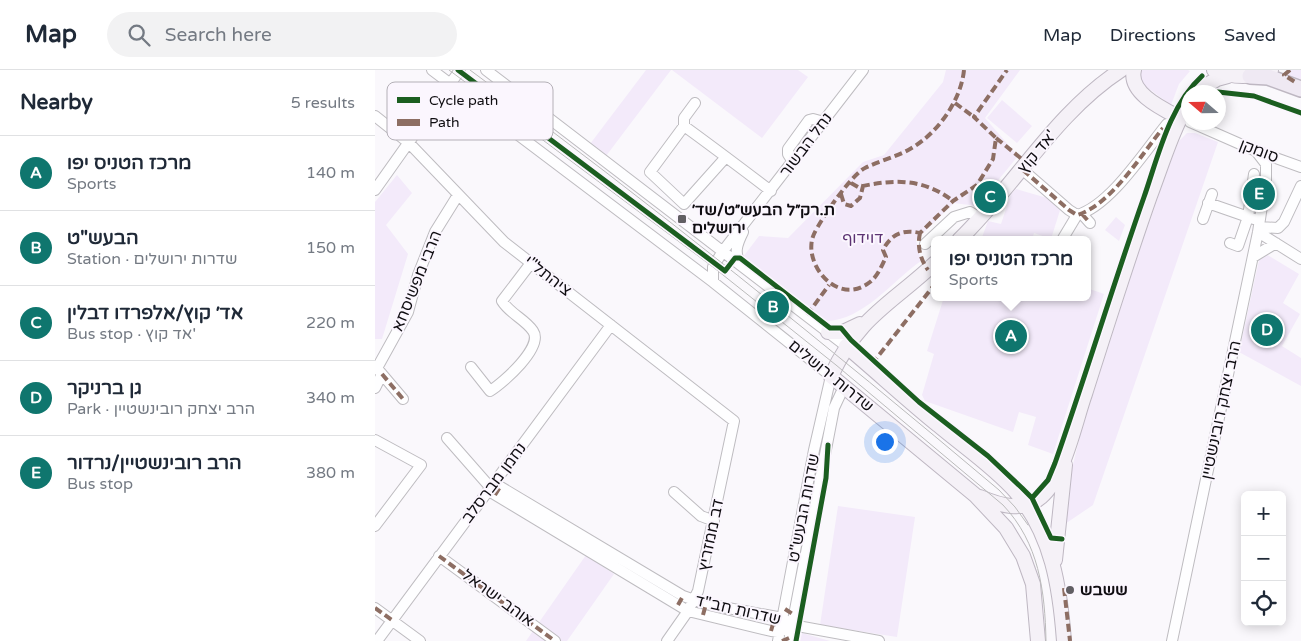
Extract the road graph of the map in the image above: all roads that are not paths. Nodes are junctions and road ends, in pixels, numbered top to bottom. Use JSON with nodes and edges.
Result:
{"nodes":[{"id":1,"x":432,"y":70,"type":"edge"},
{"id":2,"x":460,"y":70,"type":"edge"},
{"id":3,"x":486,"y":70,"type":"edge"},
{"id":4,"x":863,"y":70,"type":"edge"},
{"id":5,"x":1121,"y":70,"type":"edge"},
{"id":6,"x":1134,"y":70,"type":"edge"},
{"id":7,"x":1214,"y":70,"type":"edge"},
{"id":8,"x":1271,"y":70,"type":"edge"},
{"id":9,"x":1228,"y":76,"type":"junction"},
{"id":10,"x":1250,"y":76,"type":"junction"},
{"id":11,"x":447,"y":82,"type":"edge"},
{"id":12,"x":451,"y":82,"type":"edge"},
{"id":13,"x":502,"y":82,"type":"edge"},
{"id":14,"x":1207,"y":85,"type":"edge"},
{"id":15,"x":1301,"y":89,"type":"edge"},
{"id":16,"x":695,"y":103,"type":"dead end"},
{"id":17,"x":375,"y":116,"type":"edge"},
{"id":18,"x":553,"y":121,"type":"edge"},
{"id":19,"x":1178,"y":123,"type":"edge"},
{"id":20,"x":387,"y":126,"type":"edge"},
{"id":21,"x":684,"y":126,"type":"junction"},
{"id":22,"x":405,"y":140,"type":"edge"},
{"id":23,"x":411,"y":140,"type":"edge"},
{"id":24,"x":524,"y":140,"type":"edge"},
{"id":25,"x":409,"y":143,"type":"junction"},
{"id":26,"x":1256,"y":151,"type":"junction"},
{"id":27,"x":725,"y":157,"type":"junction"},
{"id":28,"x":1301,"y":167,"type":"edge"},
{"id":29,"x":1023,"y":170,"type":"junction"},
{"id":30,"x":1254,"y":174,"type":"dead end"},
{"id":31,"x":1301,"y":186,"type":"edge"},
{"id":32,"x":375,"y":190,"type":"edge"},
{"id":33,"x":771,"y":192,"type":"junction"},
{"id":34,"x":458,"y":195,"type":"junction"},
{"id":35,"x":1079,"y":214,"type":"junction"},
{"id":36,"x":1248,"y":217,"type":"junction"},
{"id":37,"x":981,"y":219,"type":"junction"},
{"id":38,"x":1203,"y":219,"type":"dead end"},
{"id":39,"x":749,"y":220,"type":"junction"},
{"id":40,"x":1090,"y":223,"type":"dead end"},
{"id":41,"x":1259,"y":227,"type":"junction"},
{"id":42,"x":934,"y":236,"type":"edge"},
{"id":43,"x":963,"y":236,"type":"edge"},
{"id":44,"x":1065,"y":236,"type":"edge"},
{"id":45,"x":931,"y":238,"type":"edge"},
{"id":46,"x":1230,"y":243,"type":"dead end"},
{"id":47,"x":1276,"y":243,"type":"junction"},
{"id":48,"x":925,"y":244,"type":"dead end"},
{"id":49,"x":723,"y":251,"type":"junction"},
{"id":50,"x":1253,"y":257,"type":"junction"},
{"id":51,"x":1301,"y":259,"type":"edge"},
{"id":52,"x":531,"y":263,"type":"junction"},
{"id":53,"x":931,"y":266,"type":"edge"},
{"id":54,"x":745,"y":268,"type":"junction"},
{"id":55,"x":713,"y":282,"type":"junction"},
{"id":56,"x":867,"y":319,"type":"junction"},
{"id":57,"x":611,"y":325,"type":"junction"},
{"id":58,"x":829,"y":332,"type":"junction"},
{"id":59,"x":846,"y":346,"type":"junction"},
{"id":60,"x":471,"y":367,"type":"dead end"},
{"id":61,"x":378,"y":369,"type":"edge"},
{"id":62,"x":831,"y":376,"type":"junction"},
{"id":63,"x":375,"y":388,"type":"edge"},
{"id":64,"x":848,"y":389,"type":"junction"},
{"id":65,"x":403,"y":399,"type":"dead end"},
{"id":66,"x":734,"y":421,"type":"joint"},
{"id":67,"x":1071,"y":436,"type":"junction"},
{"id":68,"x":447,"y":438,"type":"dead end"},
{"id":69,"x":375,"y":440,"type":"edge"},
{"id":70,"x":491,"y":487,"type":"junction"},
{"id":71,"x":674,"y":492,"type":"dead end"},
{"id":72,"x":975,"y":494,"type":"junction"},
{"id":73,"x":1025,"y":505,"type":"junction"},
{"id":74,"x":714,"y":521,"type":"junction"},
{"id":75,"x":375,"y":526,"type":"edge"},
{"id":76,"x":439,"y":556,"type":"junction"},
{"id":77,"x":1056,"y":571,"type":"junction"},
{"id":78,"x":694,"y":601,"type":"junction"},
{"id":79,"x":375,"y":608,"type":"edge"},
{"id":80,"x":688,"y":611,"type":"junction"},
{"id":81,"x":783,"y":618,"type":"junction"},
{"id":82,"x":392,"y":620,"type":"junction"},
{"id":83,"x":792,"y":625,"type":"junction"},
{"id":84,"x":779,"y":636,"type":"edge"},
{"id":85,"x":377,"y":641,"type":"edge"},
{"id":86,"x":420,"y":641,"type":"edge"},
{"id":87,"x":555,"y":641,"type":"edge"},
{"id":88,"x":667,"y":641,"type":"edge"},
{"id":89,"x":789,"y":641,"type":"edge"},
{"id":90,"x":879,"y":641,"type":"edge"},
{"id":91,"x":1038,"y":641,"type":"edge"},
{"id":92,"x":1064,"y":641,"type":"edge"},
{"id":93,"x":1172,"y":641,"type":"edge"}],
"edges":[{"from":1,"to":11,"type":"street","name":"שדרות ירושלים"},
{"from":2,"to":12,"type":"street"},
{"from":3,"to":13,"type":"street","name":"שדרות ירושלים"},
{"from":4,"to":33,"type":"street","name":"נחל הבשור"},
{"from":5,"to":29,"type":"main road","name":"אד קוץ'"},
{"from":6,"to":19,"type":"main road"},
{"from":7,"to":9,"type":"main road"},
{"from":8,"to":10,"type":"main road"},
{"from":9,"to":10,"type":"main road"},
{"from":9,"to":14,"type":"main road"},
{"from":10,"to":15,"type":"highway"},
{"from":16,"to":21,"type":"street"},
{"from":17,"to":20,"type":"street","name":"ציהתל\"י"},
{"from":18,"to":49,"type":"street","name":"שדרות ירושלים"},
{"from":19,"to":26,"type":"street","name":"סומקן"},
{"from":19,"to":35,"type":"street"},
{"from":19,"to":67,"type":"main road"},
{"from":21,"to":27,"type":"street"},
{"from":21,"to":27,"type":"street"},
{"from":22,"to":25,"type":"street","name":"ציהתל\"י"},
{"from":23,"to":25,"type":"street"},
{"from":24,"to":55,"type":"street","name":"שדרות ירושלים"},
{"from":25,"to":32,"type":"street"},
{"from":25,"to":34,"type":"street","name":"ציהתל\"י"},
{"from":26,"to":28,"type":"street","name":"סומקן"},
{"from":26,"to":41,"type":"street","name":"הרב יצחק רובינשטיין"},
{"from":27,"to":33,"type":"street"},
{"from":29,"to":35,"type":"street"},
{"from":29,"to":37,"type":"main road","name":"אד קוץ'"},
{"from":30,"to":36,"type":"street"},
{"from":31,"to":41,"type":"street"},
{"from":33,"to":39,"type":"street","name":"נחל הבשור"},
{"from":34,"to":52,"type":"street","name":"ציהתל\"י"},
{"from":34,"to":61,"type":"street","name":"הרבי מפשיסחא"},
{"from":35,"to":40,"type":"street"},
{"from":35,"to":44,"type":"street"},
{"from":36,"to":38,"type":"street"},
{"from":36,"to":41,"type":"street"},
{"from":36,"to":46,"type":"street"},
{"from":37,"to":42,"type":"street"},
{"from":37,"to":43,"type":"main road","name":"אד קוץ'"},
{"from":39,"to":49,"type":"street","name":"נחל הבשור"},
{"from":39,"to":54,"type":"street","name":"נחל הבשור"},
{"from":41,"to":47,"type":"street"},
{"from":41,"to":50,"type":"street","name":"הרב יצחק רובינשטיין"},
{"from":45,"to":48,"type":"street"},
{"from":47,"to":50,"type":"street"},
{"from":47,"to":51,"type":"street"},
{"from":49,"to":54,"type":"street","name":"שדרות ירושלים"},
{"from":49,"to":55,"type":"street","name":"נחל הבשור"},
{"from":50,"to":93,"type":"street","name":"הרב יצחק רובינשטיין"},
{"from":52,"to":57,"type":"street","name":"ציהתל\"י"},
{"from":52,"to":60,"type":"street"},
{"from":53,"to":56,"type":"main road"},
{"from":54,"to":58,"type":"street","name":"שדרות ירושלים"},
{"from":55,"to":62,"type":"street","name":"שדרות ירושלים"},
{"from":56,"to":58,"type":"main road"},
{"from":56,"to":59,"type":"main road"},
{"from":57,"to":66,"type":"street","name":"ציהתל\"י"},
{"from":57,"to":70,"type":"street","name":"נחמן מברסלב"},
{"from":58,"to":59,"type":"street","name":"שדרות ירושלים"},
{"from":59,"to":62,"type":"main road"},
{"from":59,"to":73,"type":"main road","name":"שדרות ירושלים"},
{"from":61,"to":63,"type":"street","name":"הרבי מפשיסחא"},
{"from":61,"to":65,"type":"street"},
{"from":62,"to":64,"type":"main road","name":"שדרות ירושלים"},
{"from":62,"to":81,"type":"street","name":"שדרות הבעש\"ט"},
{"from":64,"to":72,"type":"main road","name":"שדרות ירושלים"},
{"from":64,"to":83,"type":"street","name":"שדרות הבעש\"ט"},
{"from":66,"to":74,"type":"street","name":"דב ממזריץ"},
{"from":67,"to":73,"type":"main road"},
{"from":67,"to":77,"type":"main road"},
{"from":68,"to":70,"type":"street","name":"שדרות חב\"ד"},
{"from":69,"to":75,"type":"street"},
{"from":70,"to":76,"type":"street","name":"נחמן מברסלב"},
{"from":70,"to":78,"type":"street","name":"שדרות חב\"ד"},
{"from":70,"to":80,"type":"street","name":"שדרות חב\"ד"},
{"from":71,"to":74,"type":"street"},
{"from":72,"to":73,"type":"main road"},
{"from":72,"to":91,"type":"main road","name":"שדרות ירושלים"},
{"from":73,"to":77,"type":"main road","name":"שדרות ירושלים"},
{"from":74,"to":78,"type":"street","name":"דב ממזריץ"},
{"from":76,"to":82,"type":"street","name":"נחמן מברסלב"},
{"from":76,"to":87,"type":"street","name":"אוהב ישראל"},
{"from":77,"to":92,"type":"main road","name":"שדרות ירושלים"},
{"from":78,"to":80,"type":"street","name":"דב ממזריץ"},
{"from":78,"to":81,"type":"street","name":"שדרות חב\"ד"},
{"from":79,"to":82,"type":"street"},
{"from":80,"to":84,"type":"street","name":"שדרות חב\"ד"},
{"from":80,"to":88,"type":"street","name":"דב ממזריץ"},
{"from":81,"to":83,"type":"street","name":"שדרות חב\"ד"},
{"from":81,"to":84,"type":"street","name":"שדרות הבעש\"ט"},
{"from":82,"to":85,"type":"street","name":"נחמן מברסלב"},
{"from":82,"to":86,"type":"street"},
{"from":83,"to":84,"type":"street","name":"שדרות חב\"ד"},
{"from":83,"to":89,"type":"street","name":"שדרות הבעש\"ט"},
{"from":83,"to":90,"type":"street"}]}
